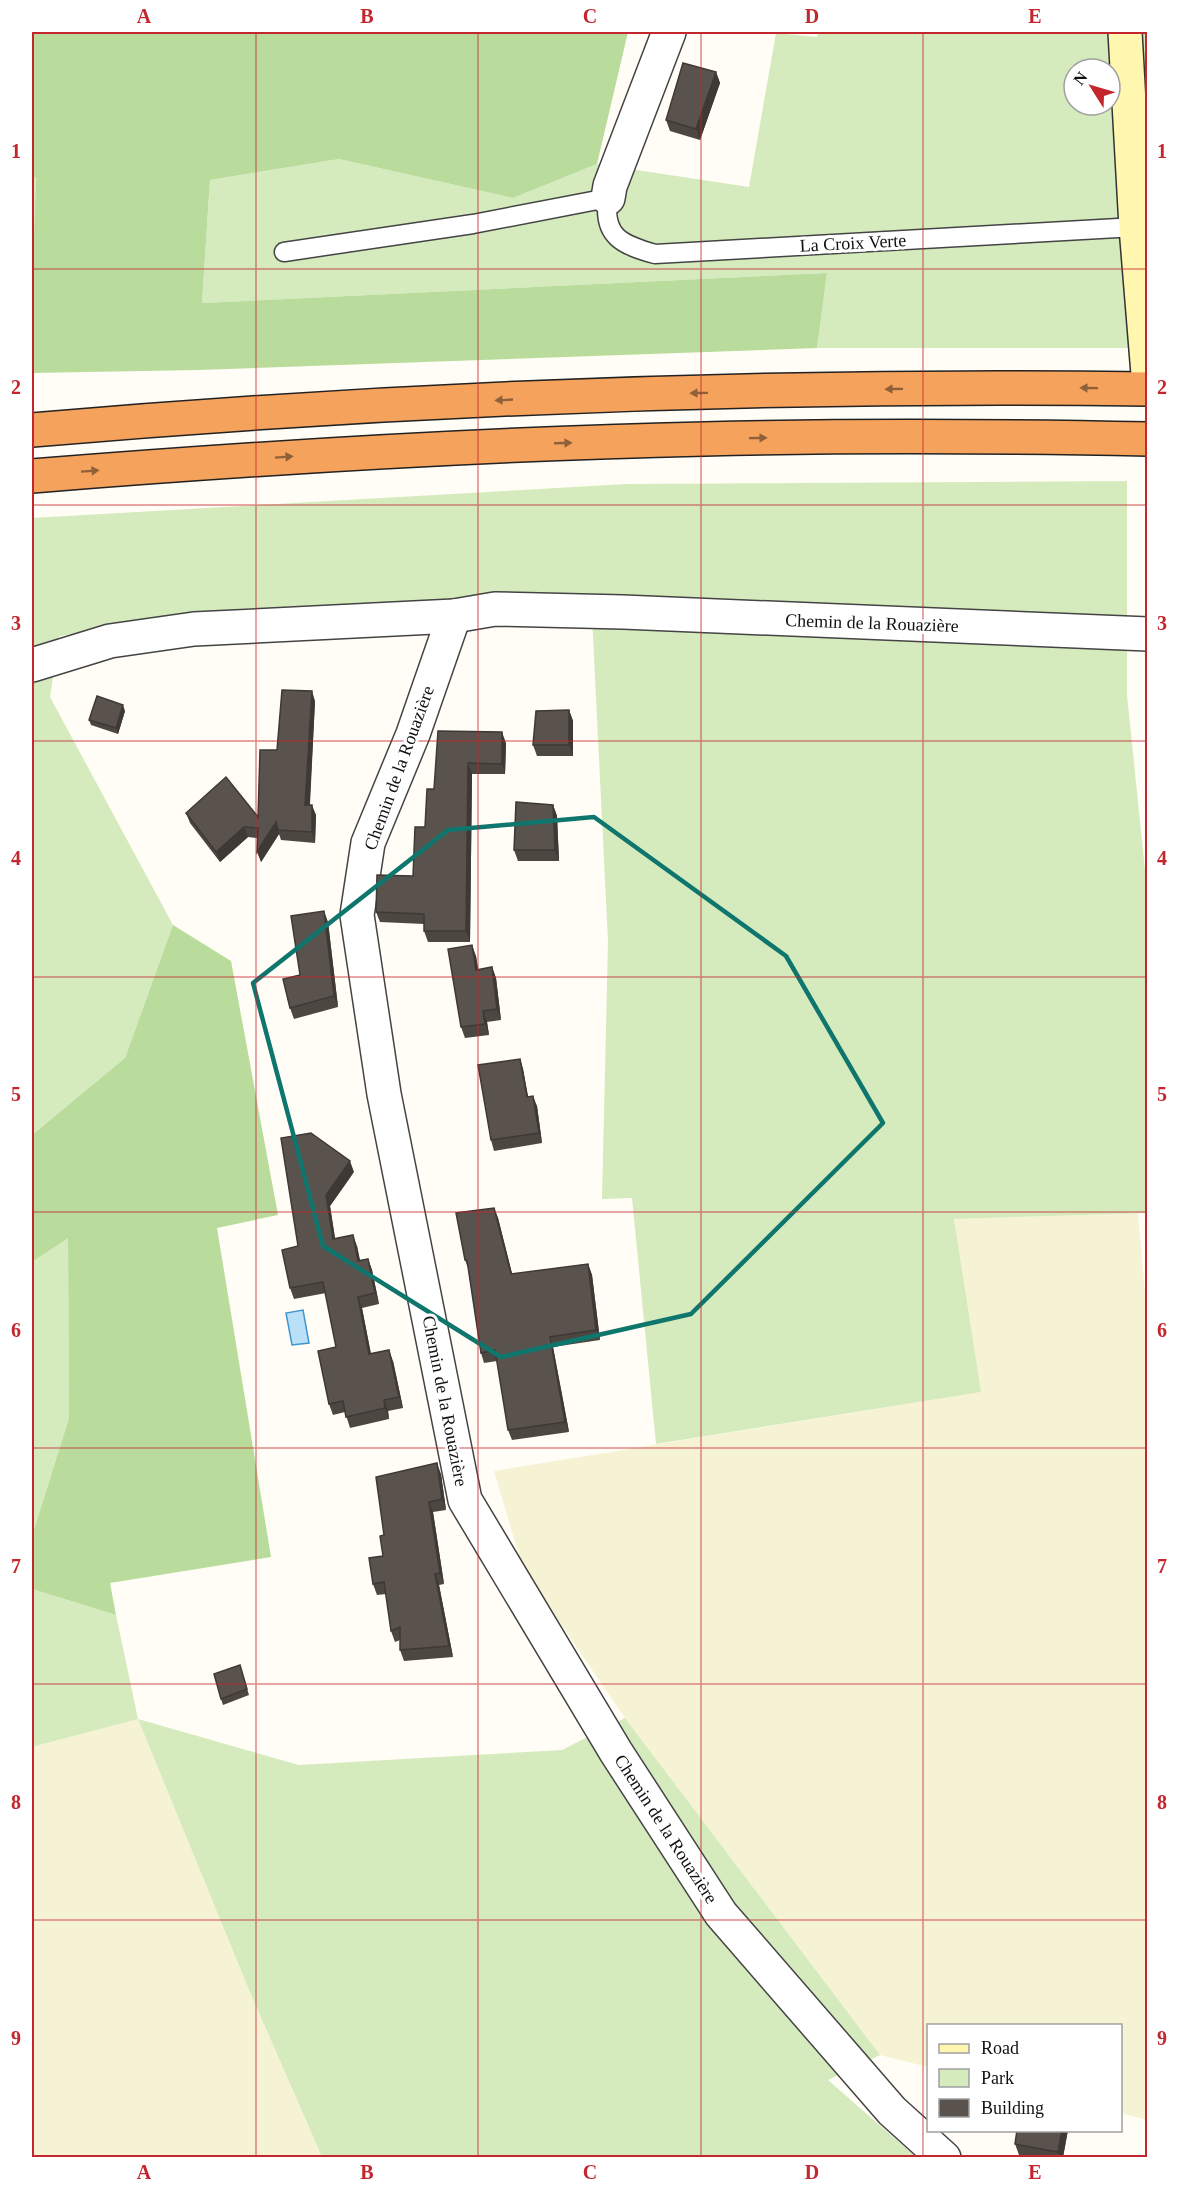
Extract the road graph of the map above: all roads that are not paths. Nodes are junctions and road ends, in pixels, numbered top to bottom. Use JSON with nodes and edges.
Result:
{"nodes":[{"id":1,"x":669,"y":32,"type":"edge"},
{"id":2,"x":1125,"y":32,"type":"edge"},
{"id":3,"x":608,"y":198,"type":"junction"},
{"id":4,"x":1136,"y":227,"type":"junction"},
{"id":5,"x":284,"y":252,"type":"dead end"},
{"id":6,"x":1148,"y":374,"type":"edge"},
{"id":7,"x":1148,"y":389,"type":"edge"},
{"id":8,"x":32,"y":430,"type":"edge"},
{"id":9,"x":1148,"y":440,"type":"edge"},
{"id":10,"x":32,"y":476,"type":"edge"},
{"id":11,"x":453,"y":616,"type":"junction"},
{"id":12,"x":1148,"y":634,"type":"edge"},
{"id":13,"x":32,"y":665,"type":"edge"},
{"id":14,"x":944,"y":2157,"type":"edge"}],
"edges":[{"from":1,"to":3,"type":"street"},
{"from":2,"to":4,"type":"street"},
{"from":3,"to":4,"type":"lane","name":"La Croix Verte"},
{"from":3,"to":5,"type":"lane"},
{"from":4,"to":6,"type":"street"},
{"from":7,"to":8,"type":"highway","one_way":true},
{"from":10,"to":9,"type":"highway","one_way":true},
{"from":11,"to":12,"type":"street","name":"Chemin de la Rouazière"},
{"from":11,"to":13,"type":"street","name":"Chemin de la Rouazière"},
{"from":11,"to":14,"type":"street","name":"Chemin de la Rouazière"}]}
